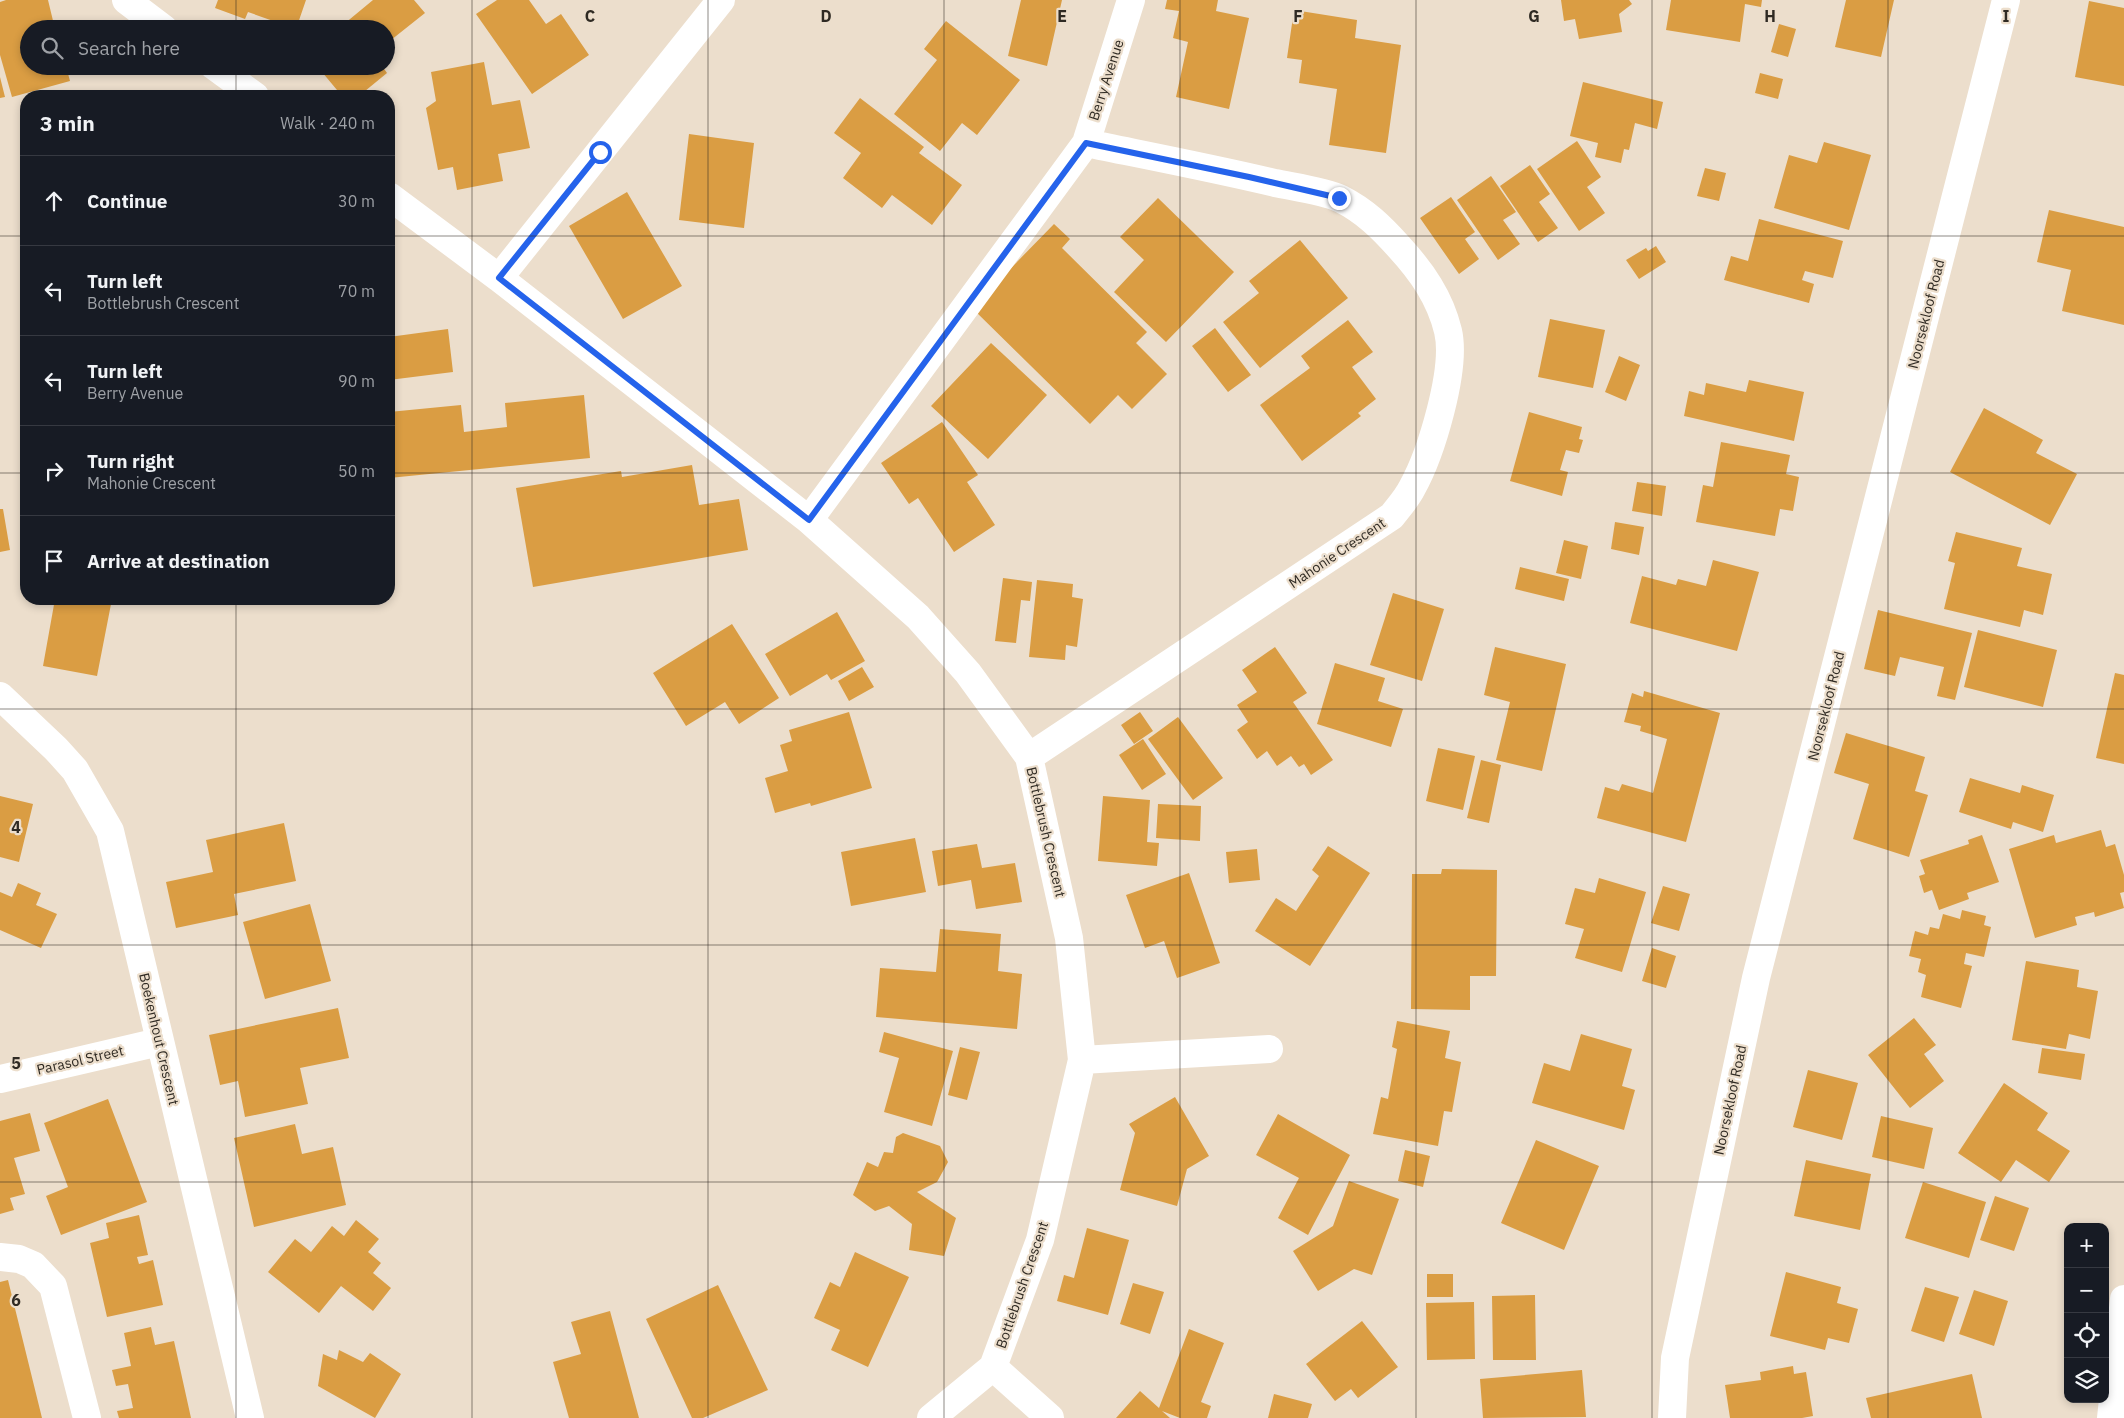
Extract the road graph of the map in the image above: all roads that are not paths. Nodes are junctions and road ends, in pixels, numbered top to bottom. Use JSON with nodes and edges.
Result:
{"nodes":[{"id":1,"x":126,"y":0,"type":"edge"},
{"id":2,"x":720,"y":0,"type":"edge"},
{"id":3,"x":1132,"y":0,"type":"edge"},
{"id":4,"x":2006,"y":0,"type":"edge"},
{"id":5,"x":152,"y":20,"type":"edge"},
{"id":6,"x":226,"y":75,"type":"edge"},
{"id":7,"x":247,"y":90,"type":"edge"},
{"id":8,"x":1086,"y":143,"type":"junction"},
{"id":9,"x":395,"y":200,"type":"edge"},
{"id":10,"x":499,"y":278,"type":"junction"},
{"id":11,"x":809,"y":520,"type":"junction"},
{"id":12,"x":0,"y":696,"type":"edge"},
{"id":13,"x":1029,"y":757,"type":"junction"},
{"id":14,"x":160,"y":1042,"type":"junction"},
{"id":15,"x":1269,"y":1049,"type":"dead end"},
{"id":16,"x":1082,"y":1060,"type":"junction"},
{"id":17,"x":0,"y":1079,"type":"edge"},
{"id":18,"x":0,"y":1257,"type":"edge"},
{"id":19,"x":2124,"y":1299,"type":"edge"},
{"id":20,"x":993,"y":1367,"type":"junction"},
{"id":21,"x":87,"y":1418,"type":"edge"},
{"id":22,"x":250,"y":1418,"type":"edge"},
{"id":23,"x":931,"y":1418,"type":"edge"},
{"id":24,"x":1050,"y":1418,"type":"edge"},
{"id":25,"x":1672,"y":1418,"type":"edge"},
{"id":26,"x":2111,"y":1418,"type":"edge"}],
"edges":[{"from":1,"to":5,"type":"street"},
{"from":2,"to":10,"type":"street"},
{"from":3,"to":8,"type":"street","name":"Berry Avenue"},
{"from":4,"to":25,"type":"street","name":"Noorsekloof Road"},
{"from":6,"to":7,"type":"street"},
{"from":8,"to":11,"type":"street","name":"Berry Avenue"},
{"from":8,"to":13,"type":"street","name":"Mahonie Crescent"},
{"from":9,"to":10,"type":"street","name":"Bottlebrush Crescent"},
{"from":10,"to":11,"type":"street","name":"Bottlebrush Crescent"},
{"from":11,"to":13,"type":"street","name":"Bottlebrush Crescent"},
{"from":12,"to":14,"type":"street","name":"Boekenhout Crescent"},
{"from":13,"to":16,"type":"street","name":"Bottlebrush Crescent"},
{"from":14,"to":17,"type":"street","name":"Parasol Street"},
{"from":14,"to":22,"type":"street","name":"Boekenhout Crescent"},
{"from":15,"to":16,"type":"street"},
{"from":16,"to":20,"type":"street","name":"Bottlebrush Crescent"},
{"from":18,"to":21,"type":"street"},
{"from":19,"to":26,"type":"street"},
{"from":20,"to":23,"type":"street","name":"Bottlebrush Crescent"},
{"from":20,"to":24,"type":"street"}]}
